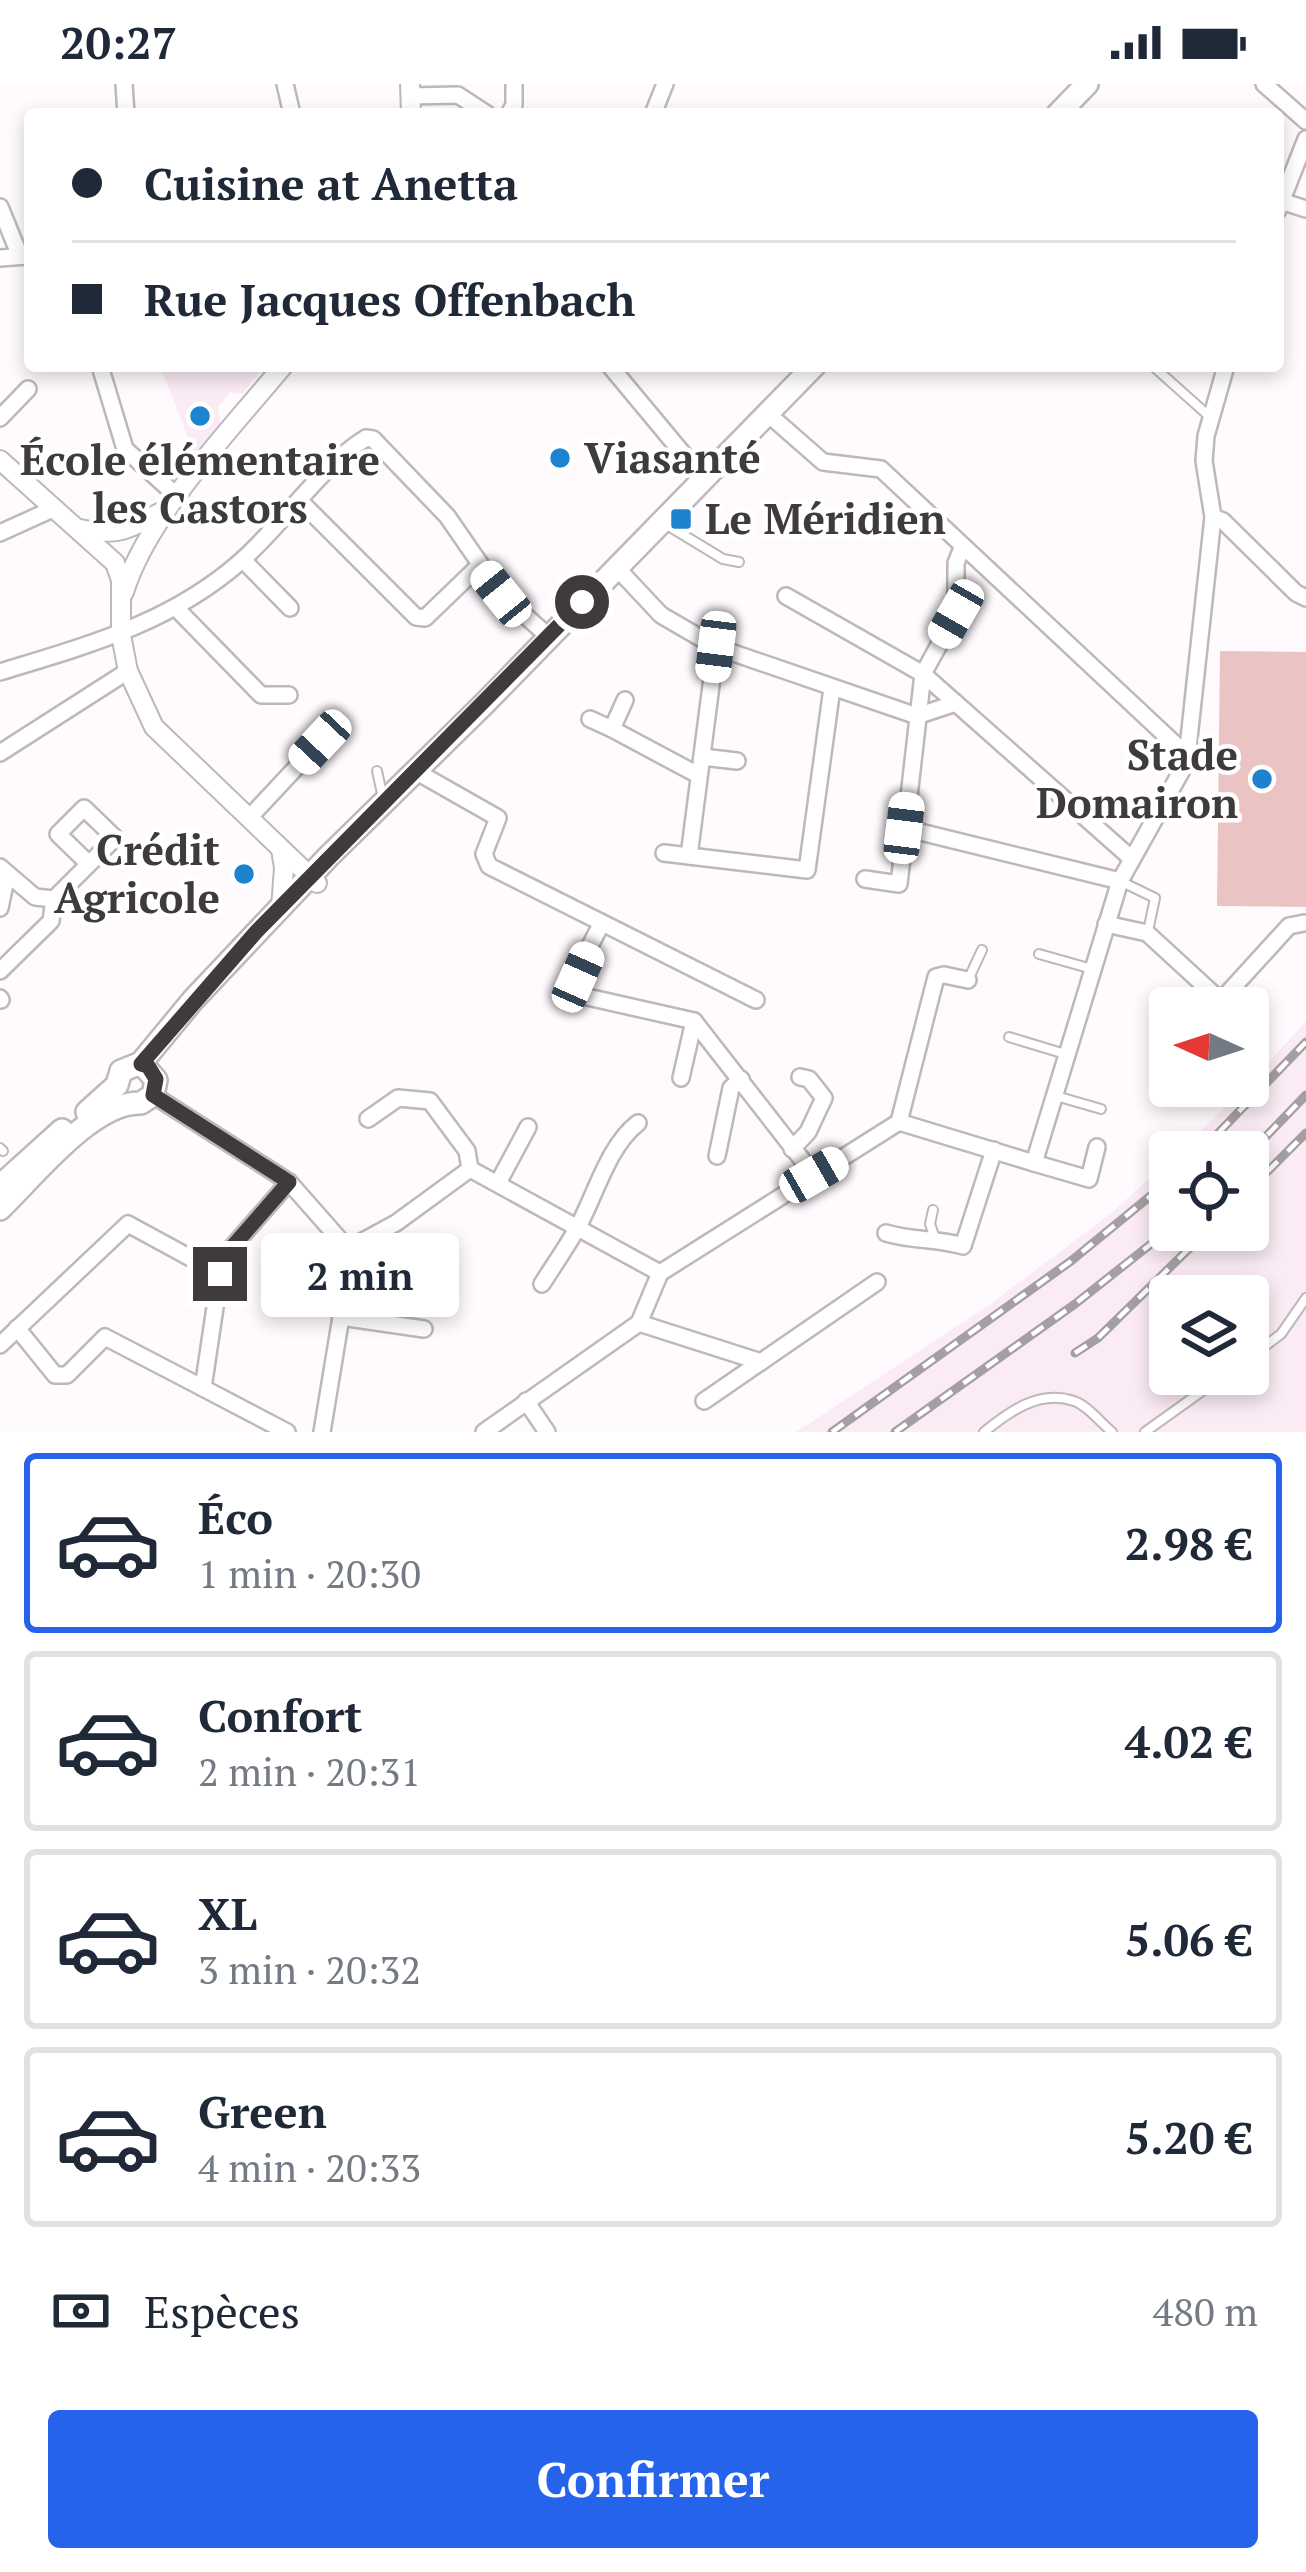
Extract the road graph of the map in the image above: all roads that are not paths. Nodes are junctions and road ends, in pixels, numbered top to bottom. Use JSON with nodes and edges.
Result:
{"nodes":[{"id":1,"x":1087,"y":84,"type":"edge"},
{"id":2,"x":1264,"y":84,"type":"edge"},
{"id":3,"x":410,"y":98,"type":"edge"},
{"id":4,"x":478,"y":108,"type":"edge"},
{"id":5,"x":1064,"y":108,"type":"edge"},
{"id":6,"x":1306,"y":122,"type":"edge"},
{"id":7,"x":1306,"y":139,"type":"edge"},
{"id":8,"x":1284,"y":195,"type":"edge"},
{"id":9,"x":0,"y":207,"type":"edge"},
{"id":10,"x":24,"y":254,"type":"edge"},
{"id":11,"x":102,"y":372,"type":"edge"},
{"id":12,"x":278,"y":372,"type":"edge"},
{"id":13,"x":615,"y":372,"type":"edge"},
{"id":14,"x":808,"y":372,"type":"edge"},
{"id":15,"x":1160,"y":372,"type":"edge"},
{"id":16,"x":1224,"y":372,"type":"edge"},
{"id":17,"x":28,"y":389,"type":"dead end"},
{"id":18,"x":767,"y":413,"type":"junction"},
{"id":19,"x":0,"y":418,"type":"edge"},
{"id":20,"x":1211,"y":418,"type":"junction"},
{"id":21,"x":0,"y":460,"type":"edge"},
{"id":22,"x":704,"y":479,"type":"junction"},
{"id":23,"x":301,"y":501,"type":"junction"},
{"id":24,"x":173,"y":502,"type":"junction"},
{"id":25,"x":56,"y":508,"type":"junction"},
{"id":26,"x":1213,"y":517,"type":"junction"},
{"id":27,"x":660,"y":521,"type":"junction"},
{"id":28,"x":80,"y":529,"type":"junction"},
{"id":29,"x":0,"y":533,"type":"edge"},
{"id":30,"x":121,"y":533,"type":"junction"},
{"id":31,"x":962,"y":548,"type":"junction"},
{"id":32,"x":124,"y":558,"type":"junction"},
{"id":33,"x":243,"y":560,"type":"junction"},
{"id":34,"x":739,"y":562,"type":"dead end"},
{"id":35,"x":479,"y":566,"type":"junction"},
{"id":36,"x":616,"y":567,"type":"junction"},
{"id":37,"x":786,"y":596,"type":"dead end"},
{"id":38,"x":1306,"y":598,"type":"edge"},
{"id":39,"x":290,"y":608,"type":"dead end"},
{"id":40,"x":177,"y":609,"type":"junction"},
{"id":41,"x":121,"y":635,"type":"junction"},
{"id":42,"x":548,"y":637,"type":"junction"},
{"id":43,"x":716,"y":647,"type":"junction"},
{"id":44,"x":128,"y":671,"type":"junction"},
{"id":45,"x":0,"y":672,"type":"edge"},
{"id":46,"x":923,"y":674,"type":"junction"},
{"id":47,"x":832,"y":688,"type":"junction"},
{"id":48,"x":289,"y":694,"type":"dead end"},
{"id":49,"x":625,"y":700,"type":"dead end"},
{"id":50,"x":956,"y":704,"type":"junction"},
{"id":51,"x":917,"y":716,"type":"junction"},
{"id":52,"x":590,"y":718,"type":"dead end"},
{"id":53,"x":612,"y":730,"type":"junction"},
{"id":54,"x":320,"y":742,"type":"dead end"},
{"id":55,"x":1188,"y":748,"type":"junction"},
{"id":56,"x":0,"y":753,"type":"edge"},
{"id":57,"x":702,"y":757,"type":"junction"},
{"id":58,"x":737,"y":761,"type":"dead end"},
{"id":59,"x":377,"y":771,"type":"dead end"},
{"id":60,"x":417,"y":772,"type":"junction"},
{"id":61,"x":698,"y":775,"type":"junction"},
{"id":62,"x":383,"y":805,"type":"junction"},
{"id":63,"x":249,"y":818,"type":"junction"},
{"id":64,"x":904,"y":828,"type":"junction"},
{"id":65,"x":281,"y":849,"type":"junction"},
{"id":66,"x":664,"y":853,"type":"dead end"},
{"id":67,"x":688,"y":856,"type":"junction"},
{"id":68,"x":1132,"y":859,"type":"junction"},
{"id":69,"x":88,"y":864,"type":"dead end"},
{"id":70,"x":4,"y":870,"type":"edge"},
{"id":71,"x":865,"y":879,"type":"dead end"},
{"id":72,"x":314,"y":880,"type":"junction"},
{"id":73,"x":1120,"y":881,"type":"junction"},
{"id":74,"x":54,"y":899,"type":"junction"},
{"id":75,"x":0,"y":908,"type":"edge"},
{"id":76,"x":281,"y":908,"type":"junction"},
{"id":77,"x":1304,"y":923,"type":"edge"},
{"id":78,"x":602,"y":924,"type":"junction"},
{"id":79,"x":1104,"y":929,"type":"junction"},
{"id":80,"x":1148,"y":933,"type":"junction"},
{"id":81,"x":982,"y":950,"type":"dead end"},
{"id":82,"x":1039,"y":954,"type":"dead end"},
{"id":83,"x":1092,"y":969,"type":"junction"},
{"id":84,"x":0,"y":971,"type":"edge"},
{"id":85,"x":968,"y":980,"type":"joint"},
{"id":86,"x":1200,"y":987,"type":"edge"},
{"id":87,"x":1233,"y":987,"type":"edge"},
{"id":88,"x":755,"y":1000,"type":"dead end"},
{"id":89,"x":694,"y":1021,"type":"junction"},
{"id":90,"x":1009,"y":1037,"type":"dead end"},
{"id":91,"x":1066,"y":1054,"type":"junction"},
{"id":92,"x":800,"y":1076,"type":"dead end"},
{"id":93,"x":149,"y":1077,"type":"junction"},
{"id":94,"x":681,"y":1078,"type":"dead end"},
{"id":95,"x":741,"y":1079,"type":"junction"},
{"id":96,"x":122,"y":1093,"type":"junction"},
{"id":97,"x":1054,"y":1096,"type":"junction"},
{"id":98,"x":1101,"y":1109,"type":"dead end"},
{"id":99,"x":368,"y":1119,"type":"dead end"},
{"id":100,"x":899,"y":1122,"type":"junction"},
{"id":101,"x":638,"y":1124,"type":"dead end"},
{"id":102,"x":528,"y":1127,"type":"dead end"},
{"id":103,"x":1097,"y":1148,"type":"dead end"},
{"id":104,"x":792,"y":1149,"type":"junction"},
{"id":105,"x":994,"y":1150,"type":"junction"},
{"id":106,"x":717,"y":1156,"type":"dead end"},
{"id":107,"x":1034,"y":1163,"type":"junction"},
{"id":108,"x":470,"y":1169,"type":"junction"},
{"id":109,"x":814,"y":1175,"type":"junction"},
{"id":110,"x":289,"y":1182,"type":"junction"},
{"id":111,"x":498,"y":1183,"type":"junction"},
{"id":112,"x":0,"y":1186,"type":"edge"},
{"id":113,"x":0,"y":1209,"type":"edge"},
{"id":114,"x":933,"y":1210,"type":"dead end"},
{"id":115,"x":578,"y":1227,"type":"junction"},
{"id":116,"x":886,"y":1233,"type":"dead end"},
{"id":117,"x":935,"y":1238,"type":"junction"},
{"id":118,"x":347,"y":1249,"type":"junction"},
{"id":119,"x":660,"y":1273,"type":"junction"},
{"id":120,"x":220,"y":1274,"type":"junction"},
{"id":121,"x":877,"y":1282,"type":"dead end"},
{"id":122,"x":542,"y":1284,"type":"dead end"},
{"id":123,"x":1306,"y":1298,"type":"edge"},
{"id":124,"x":811,"y":1301,"type":"dead end"},
{"id":125,"x":341,"y":1317,"type":"junction"},
{"id":126,"x":821,"y":1321,"type":"junction"},
{"id":127,"x":639,"y":1324,"type":"junction"},
{"id":128,"x":17,"y":1328,"type":"junction"},
{"id":129,"x":424,"y":1329,"type":"dead end"},
{"id":130,"x":1269,"y":1343,"type":"edge"},
{"id":131,"x":0,"y":1345,"type":"edge"},
{"id":132,"x":761,"y":1362,"type":"junction"},
{"id":133,"x":203,"y":1388,"type":"junction"},
{"id":134,"x":1196,"y":1395,"type":"edge"},
{"id":135,"x":526,"y":1401,"type":"junction"},
{"id":136,"x":704,"y":1401,"type":"dead end"},
{"id":137,"x":286,"y":1432,"type":"edge"},
{"id":138,"x":322,"y":1432,"type":"edge"},
{"id":139,"x":484,"y":1432,"type":"edge"},
{"id":140,"x":547,"y":1432,"type":"edge"},
{"id":141,"x":984,"y":1432,"type":"edge"},
{"id":142,"x":1112,"y":1432,"type":"edge"},
{"id":143,"x":1144,"y":1432,"type":"edge"}],
"edges":[{"from":1,"to":5,"type":"main road"},
{"from":2,"to":6,"type":"street"},
{"from":3,"to":4,"type":"street"},
{"from":7,"to":8,"type":"street"},
{"from":9,"to":10,"type":"street"},
{"from":11,"to":24,"type":"street"},
{"from":12,"to":24,"type":"street"},
{"from":13,"to":22,"type":"street"},
{"from":14,"to":18,"type":"main road"},
{"from":15,"to":20,"type":"lane"},
{"from":16,"to":20,"type":"street"},
{"from":17,"to":19,"type":"street"},
{"from":18,"to":22,"type":"main road"},
{"from":18,"to":31,"type":"street"},
{"from":20,"to":26,"type":"street"},
{"from":21,"to":25,"type":"street"},
{"from":22,"to":27,"type":"main road"},
{"from":23,"to":33,"type":"street"},
{"from":23,"to":35,"type":"street"},
{"from":23,"to":35,"type":"street"},
{"from":24,"to":30,"type":"street"},
{"from":24,"to":32,"type":"street"},
{"from":25,"to":28,"type":"street"},
{"from":25,"to":29,"type":"street"},
{"from":26,"to":38,"type":"street"},
{"from":26,"to":55,"type":"street"},
{"from":27,"to":34,"type":"lane"},
{"from":27,"to":36,"type":"main road"},
{"from":28,"to":30,"type":"street"},
{"from":28,"to":32,"type":"street"},
{"from":30,"to":32,"type":"street"},
{"from":30,"to":32,"type":"street"},
{"from":31,"to":46,"type":"street"},
{"from":31,"to":55,"type":"street"},
{"from":32,"to":41,"type":"street"},
{"from":33,"to":39,"type":"street"},
{"from":33,"to":40,"type":"street"},
{"from":35,"to":42,"type":"street"},
{"from":36,"to":42,"type":"main road"},
{"from":36,"to":43,"type":"street"},
{"from":37,"to":46,"type":"street"},
{"from":40,"to":41,"type":"street"},
{"from":40,"to":48,"type":"street"},
{"from":41,"to":44,"type":"street"},
{"from":41,"to":45,"type":"street"},
{"from":42,"to":60,"type":"main road"},
{"from":43,"to":47,"type":"street"},
{"from":43,"to":57,"type":"street"},
{"from":44,"to":56,"type":"street"},
{"from":44,"to":63,"type":"street"},
{"from":46,"to":50,"type":"street"},
{"from":46,"to":51,"type":"street"},
{"from":47,"to":51,"type":"street"},
{"from":47,"to":67,"type":"street"},
{"from":49,"to":53,"type":"street"},
{"from":50,"to":51,"type":"street"},
{"from":50,"to":68,"type":"street"},
{"from":51,"to":64,"type":"street"},
{"from":52,"to":53,"type":"street"},
{"from":53,"to":61,"type":"street"},
{"from":54,"to":63,"type":"street"},
{"from":55,"to":68,"type":"street"},
{"from":57,"to":58,"type":"street"},
{"from":57,"to":61,"type":"street"},
{"from":59,"to":62,"type":"lane"},
{"from":60,"to":62,"type":"main road"},
{"from":60,"to":72,"type":"main road"},
{"from":60,"to":78,"type":"street"},
{"from":61,"to":67,"type":"street"},
{"from":62,"to":72,"type":"main road"},
{"from":63,"to":65,"type":"street"},
{"from":64,"to":71,"type":"street"},
{"from":64,"to":73,"type":"street"},
{"from":65,"to":72,"type":"street"},
{"from":65,"to":76,"type":"street"},
{"from":66,"to":67,"type":"street"},
{"from":68,"to":73,"type":"street"},
{"from":69,"to":74,"type":"street"},
{"from":70,"to":74,"type":"street"},
{"from":70,"to":75,"type":"street"},
{"from":72,"to":76,"type":"main road"},
{"from":72,"to":93,"type":"main road"},
{"from":73,"to":79,"type":"street"},
{"from":73,"to":80,"type":"lane"},
{"from":74,"to":84,"type":"street"},
{"from":76,"to":93,"type":"main road"},
{"from":77,"to":87,"type":"street"},
{"from":78,"to":88,"type":"street"},
{"from":78,"to":89,"type":"street"},
{"from":79,"to":80,"type":"street"},
{"from":79,"to":83,"type":"street"},
{"from":80,"to":86,"type":"street"},
{"from":81,"to":85,"type":"lane"},
{"from":82,"to":83,"type":"lane"},
{"from":83,"to":91,"type":"street"},
{"from":85,"to":100,"type":"street"},
{"from":89,"to":94,"type":"street"},
{"from":89,"to":95,"type":"street"},
{"from":90,"to":91,"type":"lane"},
{"from":91,"to":97,"type":"street"},
{"from":92,"to":104,"type":"street"},
{"from":93,"to":96,"type":"main road"},
{"from":93,"to":96,"type":"main road"},
{"from":93,"to":110,"type":"street"},
{"from":95,"to":104,"type":"street"},
{"from":95,"to":106,"type":"street"},
{"from":96,"to":112,"type":"main road"},
{"from":96,"to":113,"type":"main road"},
{"from":97,"to":98,"type":"lane"},
{"from":97,"to":107,"type":"street"},
{"from":99,"to":108,"type":"street"},
{"from":100,"to":105,"type":"street"},
{"from":100,"to":109,"type":"street"},
{"from":101,"to":115,"type":"street"},
{"from":102,"to":111,"type":"street"},
{"from":103,"to":107,"type":"street"},
{"from":104,"to":109,"type":"street"},
{"from":105,"to":107,"type":"street"},
{"from":105,"to":117,"type":"street"},
{"from":108,"to":111,"type":"street"},
{"from":108,"to":118,"type":"street"},
{"from":109,"to":119,"type":"street"},
{"from":110,"to":118,"type":"street"},
{"from":110,"to":120,"type":"street"},
{"from":111,"to":115,"type":"street"},
{"from":114,"to":117,"type":"lane"},
{"from":115,"to":119,"type":"street"},
{"from":115,"to":122,"type":"street"},
{"from":116,"to":117,"type":"street"},
{"from":118,"to":125,"type":"street"},
{"from":119,"to":127,"type":"street"},
{"from":120,"to":128,"type":"street"},
{"from":120,"to":133,"type":"street"},
{"from":121,"to":126,"type":"street"},
{"from":123,"to":130,"type":"lane"},
{"from":124,"to":126,"type":"street"},
{"from":125,"to":129,"type":"street"},
{"from":125,"to":138,"type":"street"},
{"from":126,"to":132,"type":"street"},
{"from":127,"to":132,"type":"street"},
{"from":127,"to":135,"type":"street"},
{"from":128,"to":131,"type":"street"},
{"from":128,"to":133,"type":"street"},
{"from":132,"to":136,"type":"street"},
{"from":133,"to":137,"type":"street"},
{"from":134,"to":143,"type":"lane"},
{"from":135,"to":139,"type":"street"},
{"from":135,"to":140,"type":"street"},
{"from":141,"to":142,"type":"lane"}]}
